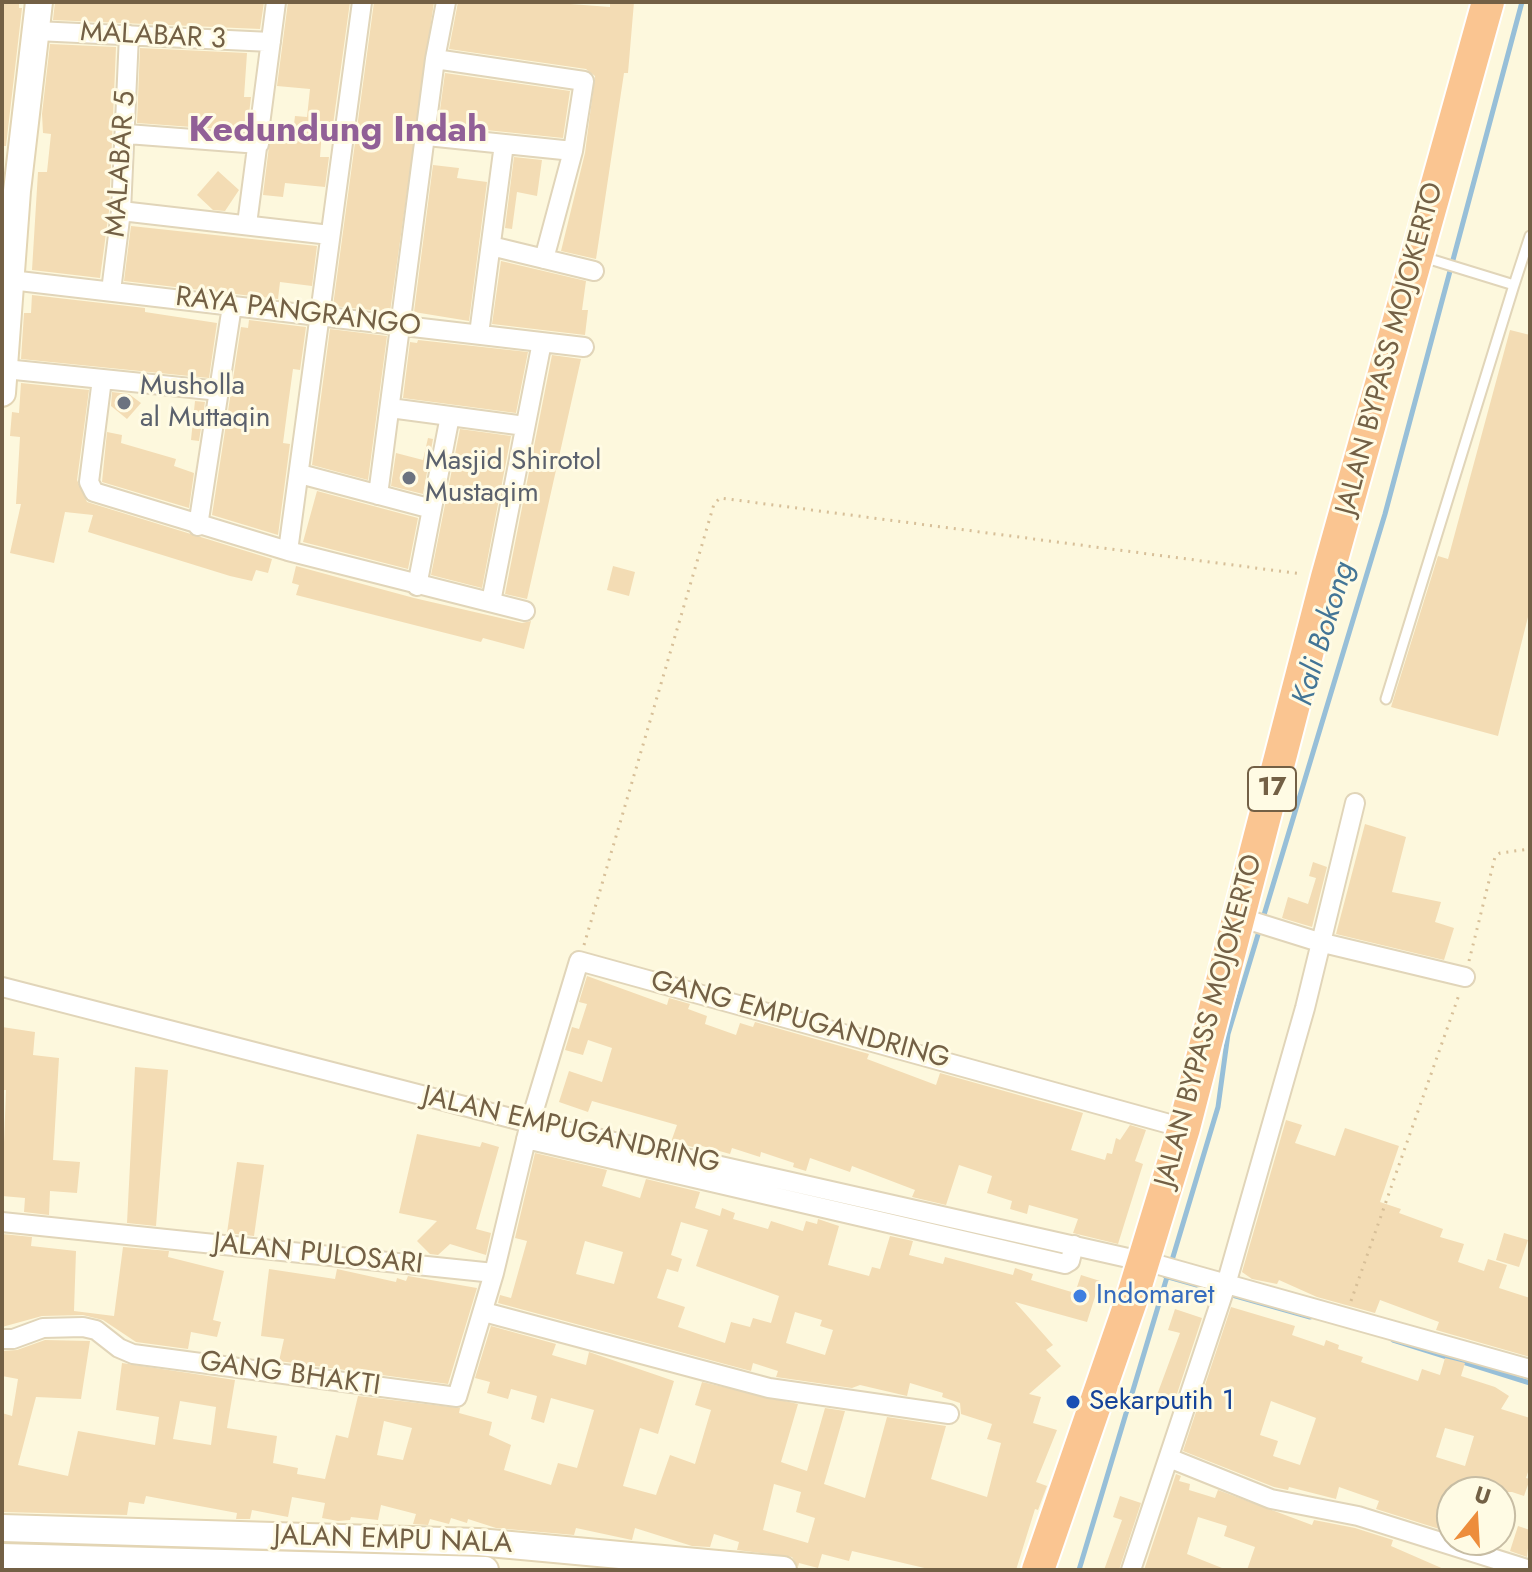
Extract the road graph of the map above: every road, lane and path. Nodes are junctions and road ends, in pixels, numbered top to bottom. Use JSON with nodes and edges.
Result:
{"nodes":[{"id":1,"x":39,"y":2,"type":"edge"},
{"id":2,"x":276,"y":2,"type":"edge"},
{"id":3,"x":362,"y":2,"type":"edge"},
{"id":4,"x":446,"y":2,"type":"edge"},
{"id":5,"x":1488,"y":2,"type":"edge"},
{"id":6,"x":36,"y":31,"type":"junction"},
{"id":7,"x":129,"y":35,"type":"junction"},
{"id":8,"x":271,"y":42,"type":"junction"},
{"id":9,"x":435,"y":59,"type":"junction"},
{"id":10,"x":127,"y":134,"type":"junction"},
{"id":11,"x":427,"y":136,"type":"junction"},
{"id":12,"x":259,"y":144,"type":"junction"},
{"id":13,"x":504,"y":144,"type":"junction"},
{"id":14,"x":573,"y":151,"type":"junction"},
{"id":15,"x":10,"y":191,"type":"edge"},
{"id":16,"x":121,"y":211,"type":"junction"},
{"id":17,"x":247,"y":224,"type":"junction"},
{"id":18,"x":330,"y":235,"type":"junction"},
{"id":19,"x":1530,"y":236,"type":"edge"},
{"id":20,"x":491,"y":246,"type":"junction"},
{"id":21,"x":1428,"y":258,"type":"junction"},
{"id":22,"x":544,"y":259,"type":"junction"},
{"id":23,"x":594,"y":271,"type":"dead end"},
{"id":24,"x":7,"y":280,"type":"edge"},
{"id":25,"x":1514,"y":285,"type":"junction"},
{"id":26,"x":111,"y":291,"type":"junction"},
{"id":27,"x":232,"y":306,"type":"junction"},
{"id":28,"x":321,"y":316,"type":"junction"},
{"id":29,"x":401,"y":325,"type":"junction"},
{"id":30,"x":479,"y":334,"type":"junction"},
{"id":31,"x":542,"y":342,"type":"junction"},
{"id":32,"x":584,"y":347,"type":"dead end"},
{"id":33,"x":102,"y":379,"type":"junction"},
{"id":34,"x":3,"y":381,"type":"edge"},
{"id":35,"x":220,"y":391,"type":"junction"},
{"id":36,"x":390,"y":408,"type":"junction"},
{"id":37,"x":450,"y":416,"type":"junction"},
{"id":38,"x":525,"y":426,"type":"junction"},
{"id":39,"x":300,"y":474,"type":"junction"},
{"id":40,"x":378,"y":495,"type":"junction"},
{"id":41,"x":432,"y":509,"type":"junction"},
{"id":42,"x":198,"y":526,"type":"junction"},
{"id":43,"x":288,"y":551,"type":"junction"},
{"id":44,"x":1327,"y":577,"type":"junction"},
{"id":45,"x":417,"y":586,"type":"junction"},
{"id":46,"x":491,"y":602,"type":"junction"},
{"id":47,"x":525,"y":611,"type":"dead end"},
{"id":48,"x":1386,"y":699,"type":"dead end"},
{"id":49,"x":1355,"y":803,"type":"dead end"},
{"id":50,"x":1530,"y":849,"type":"edge"},
{"id":51,"x":1254,"y":922,"type":"junction"},
{"id":52,"x":1319,"y":942,"type":"junction"},
{"id":53,"x":579,"y":961,"type":"junction"},
{"id":54,"x":1465,"y":977,"type":"junction"},
{"id":55,"x":2,"y":987,"type":"edge"},
{"id":56,"x":1184,"y":1128,"type":"junction"},
{"id":57,"x":528,"y":1132,"type":"junction"},
{"id":58,"x":2,"y":1222,"type":"edge"},
{"id":59,"x":1159,"y":1266,"type":"junction"},
{"id":60,"x":494,"y":1273,"type":"junction"},
{"id":61,"x":1224,"y":1289,"type":"junction"},
{"id":62,"x":484,"y":1312,"type":"junction"},
{"id":63,"x":1344,"y":1318,"type":"junction"},
{"id":64,"x":2,"y":1339,"type":"edge"},
{"id":65,"x":1530,"y":1369,"type":"edge"},
{"id":66,"x":949,"y":1414,"type":"dead end"},
{"id":67,"x":1169,"y":1458,"type":"junction"},
{"id":68,"x":2,"y":1528,"type":"edge"},
{"id":69,"x":494,"y":1543,"type":"junction"},
{"id":70,"x":2,"y":1557,"type":"edge"},
{"id":71,"x":448,"y":1559,"type":"edge"},
{"id":72,"x":485,"y":1570,"type":"edge"},
{"id":73,"x":493,"y":1570,"type":"edge"},
{"id":74,"x":783,"y":1570,"type":"edge"},
{"id":75,"x":1038,"y":1570,"type":"edge"},
{"id":76,"x":1131,"y":1570,"type":"edge"},
{"id":77,"x":1530,"y":1570,"type":"edge"}],
"edges":[{"from":1,"to":6,"type":"main road"},
{"from":2,"to":8,"type":"street"},
{"from":3,"to":18,"type":"street"},
{"from":4,"to":9,"type":"street"},
{"from":5,"to":21,"type":"highway","name":"JALAN BYPASS MOJOKERTO","number":"17"},
{"from":6,"to":7,"type":"street","name":"MALABAR 3"},
{"from":6,"to":15,"type":"main road"},
{"from":7,"to":8,"type":"street","name":"MALABAR 3"},
{"from":7,"to":10,"type":"street","name":"MALABAR 5"},
{"from":8,"to":12,"type":"street"},
{"from":9,"to":11,"type":"street"},
{"from":9,"to":14,"type":"street"},
{"from":10,"to":12,"type":"street"},
{"from":10,"to":16,"type":"street","name":"MALABAR 5"},
{"from":11,"to":13,"type":"street"},
{"from":11,"to":29,"type":"street"},
{"from":12,"to":17,"type":"street"},
{"from":13,"to":14,"type":"street"},
{"from":13,"to":20,"type":"street"},
{"from":14,"to":22,"type":"street"},
{"from":15,"to":24,"type":"main road"},
{"from":16,"to":17,"type":"street"},
{"from":16,"to":26,"type":"street","name":"MALABAR 5"},
{"from":17,"to":18,"type":"street"},
{"from":18,"to":28,"type":"street"},
{"from":19,"to":25,"type":"lane"},
{"from":20,"to":22,"type":"street"},
{"from":20,"to":30,"type":"street"},
{"from":21,"to":25,"type":"lane"},
{"from":21,"to":44,"type":"highway","name":"JALAN BYPASS MOJOKERTO","number":"17"},
{"from":22,"to":23,"type":"street"},
{"from":24,"to":26,"type":"street","name":"RAYA PANGRANGO"},
{"from":24,"to":34,"type":"main road"},
{"from":25,"to":48,"type":"lane"},
{"from":26,"to":27,"type":"street","name":"RAYA PANGRANGO"},
{"from":27,"to":28,"type":"street","name":"RAYA PANGRANGO"},
{"from":27,"to":35,"type":"street"},
{"from":28,"to":29,"type":"street","name":"RAYA PANGRANGO"},
{"from":28,"to":39,"type":"street"},
{"from":29,"to":30,"type":"street","name":"RAYA PANGRANGO"},
{"from":29,"to":36,"type":"street"},
{"from":30,"to":31,"type":"street","name":"RAYA PANGRANGO"},
{"from":31,"to":32,"type":"street","name":"RAYA PANGRANGO"},
{"from":31,"to":38,"type":"street"},
{"from":33,"to":34,"type":"street"},
{"from":33,"to":35,"type":"street"},
{"from":33,"to":42,"type":"street"},
{"from":35,"to":42,"type":"street"},
{"from":36,"to":37,"type":"street"},
{"from":36,"to":40,"type":"street"},
{"from":37,"to":38,"type":"street"},
{"from":37,"to":41,"type":"street"},
{"from":38,"to":46,"type":"street"},
{"from":39,"to":40,"type":"street"},
{"from":39,"to":43,"type":"street"},
{"from":40,"to":41,"type":"street"},
{"from":41,"to":45,"type":"street"},
{"from":42,"to":43,"type":"street"},
{"from":43,"to":45,"type":"street"},
{"from":44,"to":51,"type":"highway","name":"JALAN BYPASS MOJOKERTO","number":"17"},
{"from":44,"to":53,"type":"path"},
{"from":45,"to":46,"type":"street"},
{"from":46,"to":47,"type":"street"},
{"from":49,"to":52,"type":"street"},
{"from":50,"to":54,"type":"path"},
{"from":51,"to":52,"type":"street"},
{"from":51,"to":56,"type":"highway","name":"JALAN BYPASS MOJOKERTO","number":"17"},
{"from":52,"to":54,"type":"street"},
{"from":52,"to":61,"type":"street"},
{"from":53,"to":56,"type":"street","name":"GANG EMPUGANDRING"},
{"from":53,"to":57,"type":"street"},
{"from":54,"to":63,"type":"path"},
{"from":55,"to":57,"type":"street","name":"JALAN EMPUGANDRING"},
{"from":56,"to":59,"type":"highway","name":"JALAN BYPASS MOJOKERTO","number":"17"},
{"from":57,"to":59,"type":"street","name":"JALAN EMPUGANDRING"},
{"from":57,"to":60,"type":"street"},
{"from":58,"to":60,"type":"street","name":"JALAN PULOSARI"},
{"from":59,"to":61,"type":"street","name":"JALAN EMPUGANDRING"},
{"from":59,"to":75,"type":"highway","name":"JALAN BYPASS MOJOKERTO","number":"17"},
{"from":60,"to":62,"type":"street","name":"GANG BHAKTI"},
{"from":61,"to":63,"type":"street","name":"JALAN EMPUGANDRING"},
{"from":61,"to":67,"type":"street"},
{"from":62,"to":64,"type":"street","name":"GANG BHAKTI"},
{"from":62,"to":66,"type":"street"},
{"from":63,"to":65,"type":"street","name":"JALAN EMPUGANDRING"},
{"from":67,"to":76,"type":"street"},
{"from":67,"to":77,"type":"street"},
{"from":68,"to":71,"type":"main road","name":"JALAN EMPU NALA"},
{"from":69,"to":71,"type":"main road","name":"JALAN EMPU NALA"},
{"from":69,"to":73,"type":"main road"},
{"from":69,"to":74,"type":"main road","name":"JALAN EMPU NALA"},
{"from":70,"to":71,"type":"main road","name":"JALAN EMPU NALA"},
{"from":71,"to":72,"type":"main road","name":"JALAN EMPU NALA"}]}
